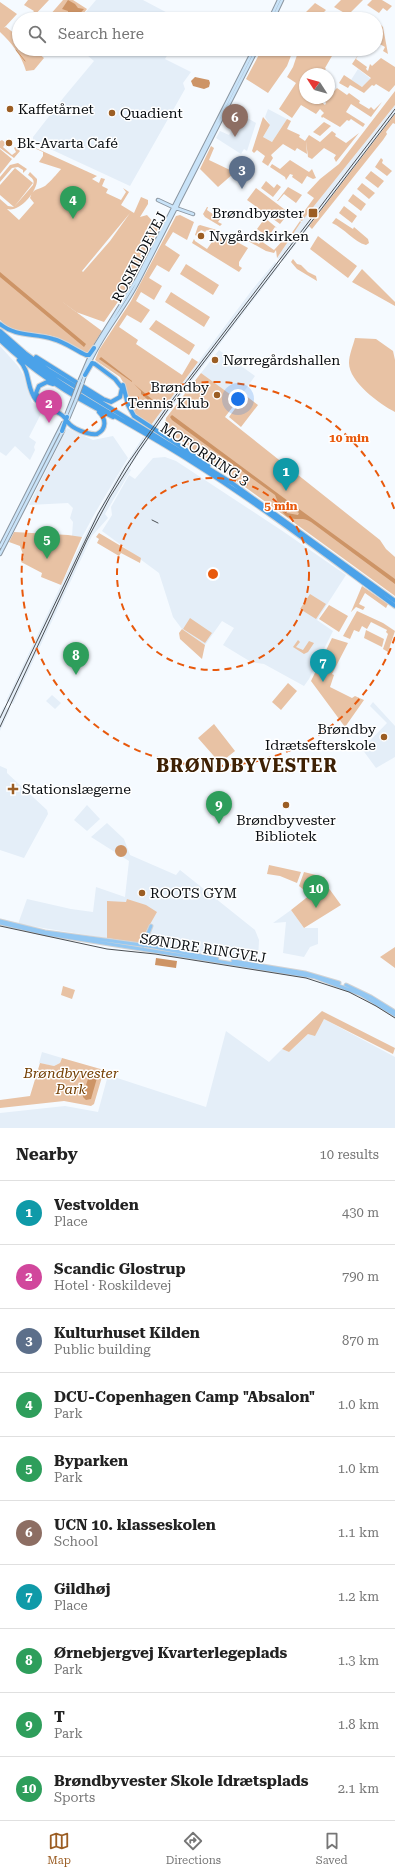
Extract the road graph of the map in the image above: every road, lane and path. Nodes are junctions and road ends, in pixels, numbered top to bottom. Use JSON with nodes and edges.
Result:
{"nodes":[{"id":1,"x":281,"y":0,"type":"edge"},
{"id":2,"x":275,"y":12,"type":"edge"},
{"id":3,"x":252,"y":56,"type":"edge"},
{"id":4,"x":252,"y":56,"type":"edge"},
{"id":5,"x":158,"y":200,"type":"dead end"},
{"id":6,"x":175,"y":208,"type":"junction"},
{"id":7,"x":193,"y":214,"type":"dead end"},
{"id":8,"x":0,"y":324,"type":"edge"},
{"id":9,"x":0,"y":331,"type":"edge"},
{"id":10,"x":0,"y":336,"type":"edge"},
{"id":11,"x":0,"y":340,"type":"edge"},
{"id":12,"x":8,"y":348,"type":"junction"},
{"id":13,"x":94,"y":348,"type":"junction"},
{"id":14,"x":90,"y":360,"type":"junction"},
{"id":15,"x":85,"y":375,"type":"junction"},
{"id":16,"x":81,"y":383,"type":"junction"},
{"id":17,"x":60,"y":387,"type":"junction"},
{"id":18,"x":75,"y":399,"type":"junction"},
{"id":19,"x":92,"y":407,"type":"junction"},
{"id":20,"x":66,"y":418,"type":"junction"},
{"id":21,"x":137,"y":429,"type":"junction"},
{"id":22,"x":62,"y":431,"type":"joint"},
{"id":23,"x":232,"y":482,"type":"junction"},
{"id":24,"x":0,"y":547,"type":"edge"},
{"id":25,"x":0,"y":554,"type":"edge"},
{"id":26,"x":395,"y":601,"type":"edge"},
{"id":27,"x":395,"y":606,"type":"edge"},
{"id":28,"x":0,"y":922,"type":"edge"},
{"id":29,"x":151,"y":926,"type":"dead end"},
{"id":30,"x":144,"y":948,"type":"junction"},
{"id":31,"x":395,"y":1014,"type":"edge"}],
"edges":[{"from":1,"to":2,"type":"main road"},
{"from":3,"to":6,"type":"main road","name":"ROSKILDEVEJ"},
{"from":4,"to":6,"type":"main road","name":"ROSKILDEVEJ"},
{"from":5,"to":6,"type":"main road"},
{"from":6,"to":7,"type":"main road"},
{"from":6,"to":13,"type":"main road","name":"ROSKILDEVEJ"},
{"from":6,"to":14,"type":"main road","name":"ROSKILDEVEJ"},
{"from":8,"to":13,"type":"highway"},
{"from":9,"to":15,"type":"highway"},
{"from":9,"to":23,"type":"highway","name":"MOTORRING 3"},
{"from":10,"to":21,"type":"highway","name":"MOTORRING 3"},
{"from":11,"to":12,"type":"highway"},
{"from":12,"to":17,"type":"highway"},
{"from":12,"to":20,"type":"highway"},
{"from":13,"to":14,"type":"main road","name":"ROSKILDEVEJ"},
{"from":14,"to":15,"type":"main road","name":"ROSKILDEVEJ"},
{"from":14,"to":16,"type":"main road","name":"ROSKILDEVEJ"},
{"from":14,"to":23,"type":"highway"},
{"from":15,"to":16,"type":"main road","name":"ROSKILDEVEJ"},
{"from":16,"to":18,"type":"main road","name":"ROSKILDEVEJ","bridge":true},
{"from":17,"to":19,"type":"highway"},
{"from":17,"to":20,"type":"highway"},
{"from":18,"to":20,"type":"main road","name":"ROSKILDEVEJ"},
{"from":18,"to":20,"type":"main road","name":"ROSKILDEVEJ"},
{"from":19,"to":20,"type":"highway"},
{"from":19,"to":21,"type":"highway"},
{"from":20,"to":22,"type":"highway"},
{"from":20,"to":24,"type":"main road","name":"ROSKILDEVEJ"},
{"from":21,"to":27,"type":"highway","name":"MOTORRING 3"},
{"from":22,"to":25,"type":"main road"},
{"from":23,"to":26,"type":"highway","name":"MOTORRING 3"},
{"from":28,"to":30,"type":"main road","name":"SØNDRE RINGVEJ"},
{"from":29,"to":30,"type":"main road"},
{"from":30,"to":31,"type":"main road","name":"SØNDRE RINGVEJ"}]}
